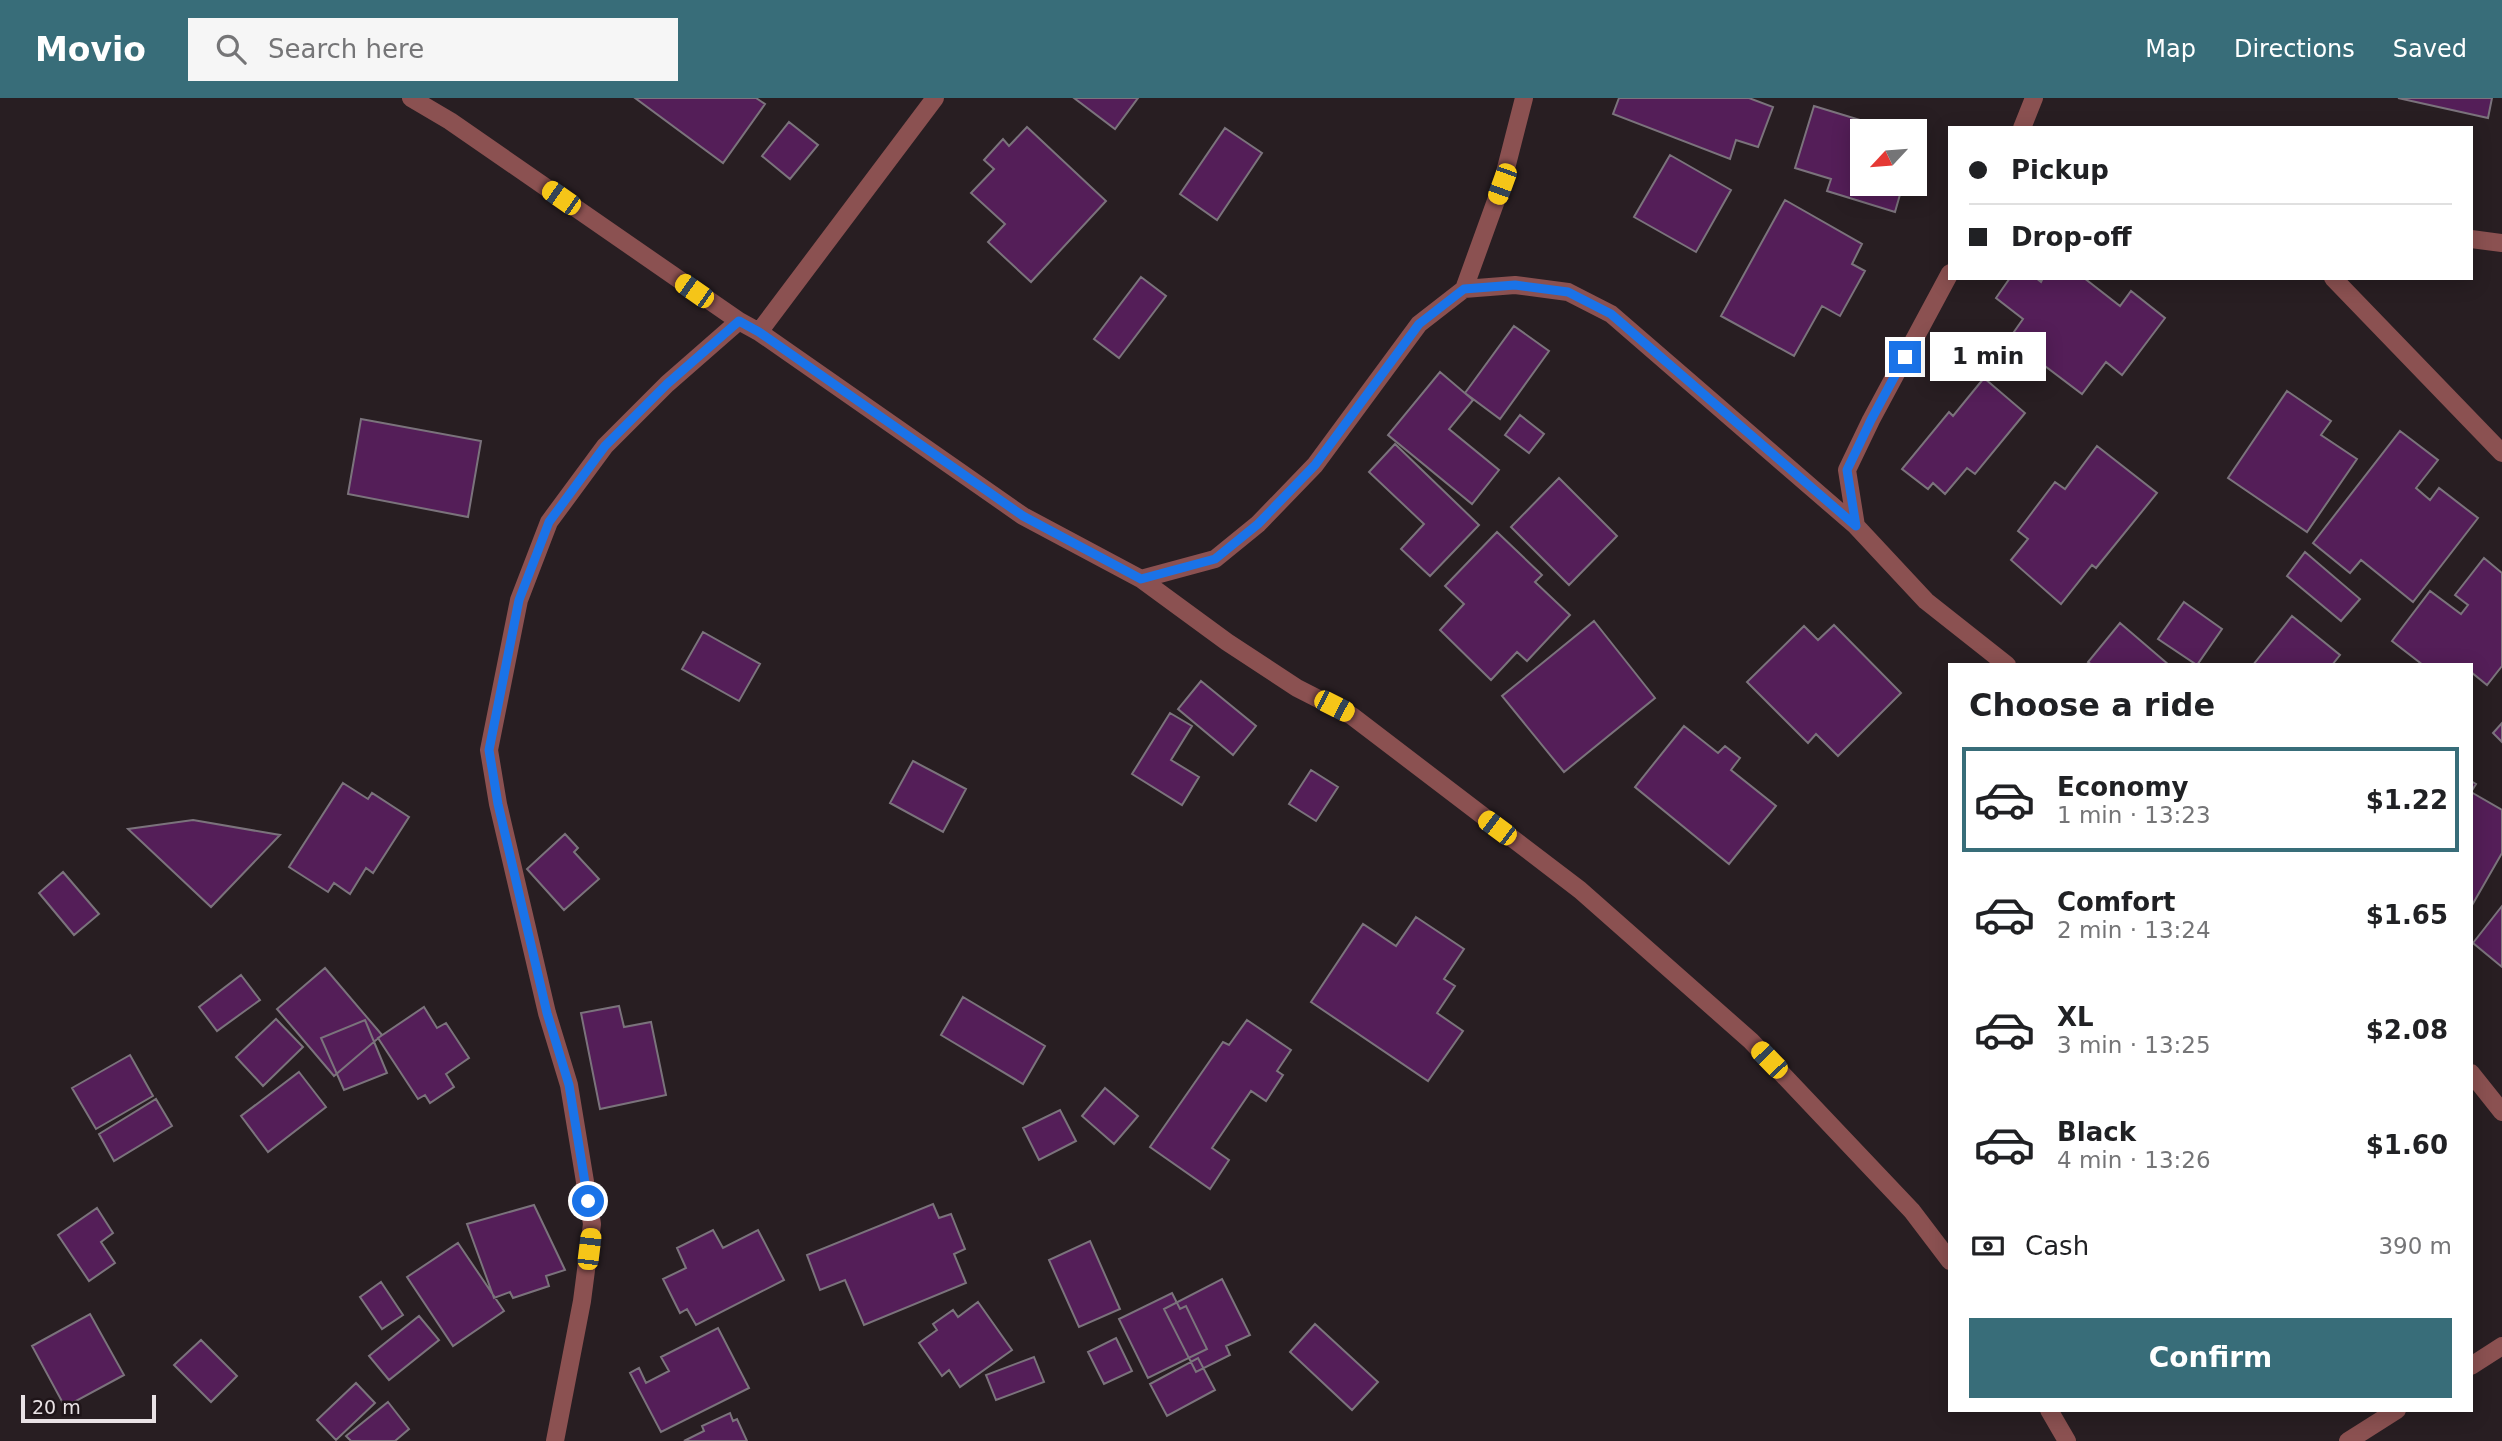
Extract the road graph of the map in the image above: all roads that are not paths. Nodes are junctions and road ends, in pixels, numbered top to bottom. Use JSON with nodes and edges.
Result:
{"nodes":[{"id":1,"x":411,"y":98,"type":"edge"},
{"id":2,"x":935,"y":98,"type":"edge"},
{"id":3,"x":1524,"y":98,"type":"edge"},
{"id":4,"x":2034,"y":98,"type":"edge"},
{"id":5,"x":2023,"y":126,"type":"edge"},
{"id":6,"x":2473,"y":239,"type":"edge"},
{"id":7,"x":2502,"y":243,"type":"edge"},
{"id":8,"x":1948,"y":278,"type":"edge"},
{"id":9,"x":2335,"y":280,"type":"edge"},
{"id":10,"x":1464,"y":289,"type":"junction"},
{"id":11,"x":739,"y":321,"type":"junction"},
{"id":12,"x":759,"y":332,"type":"junction"},
{"id":13,"x":2502,"y":453,"type":"edge"},
{"id":14,"x":1856,"y":526,"type":"junction"},
{"id":15,"x":1141,"y":579,"type":"junction"},
{"id":16,"x":2004,"y":663,"type":"edge"},
{"id":17,"x":2473,"y":1076,"type":"edge"},
{"id":18,"x":2502,"y":1112,"type":"edge"},
{"id":19,"x":1948,"y":1258,"type":"edge"},
{"id":20,"x":2502,"y":1346,"type":"edge"},
{"id":21,"x":2473,"y":1365,"type":"edge"},
{"id":22,"x":2050,"y":1412,"type":"edge"},
{"id":23,"x":2394,"y":1412,"type":"edge"},
{"id":24,"x":555,"y":1441,"type":"edge"},
{"id":25,"x":2067,"y":1441,"type":"edge"},
{"id":26,"x":2348,"y":1441,"type":"edge"}],
"edges":[{"from":1,"to":11,"type":"street"},
{"from":2,"to":12,"type":"street"},
{"from":3,"to":10,"type":"street"},
{"from":4,"to":5,"type":"street"},
{"from":6,"to":7,"type":"street"},
{"from":8,"to":14,"type":"street"},
{"from":9,"to":13,"type":"street"},
{"from":10,"to":14,"type":"street"},
{"from":10,"to":15,"type":"street"},
{"from":11,"to":12,"type":"street"},
{"from":11,"to":24,"type":"street"},
{"from":12,"to":15,"type":"street"},
{"from":14,"to":16,"type":"street"},
{"from":15,"to":19,"type":"street"},
{"from":17,"to":18,"type":"street"},
{"from":20,"to":21,"type":"street"},
{"from":22,"to":25,"type":"street"},
{"from":23,"to":26,"type":"street"}]}
